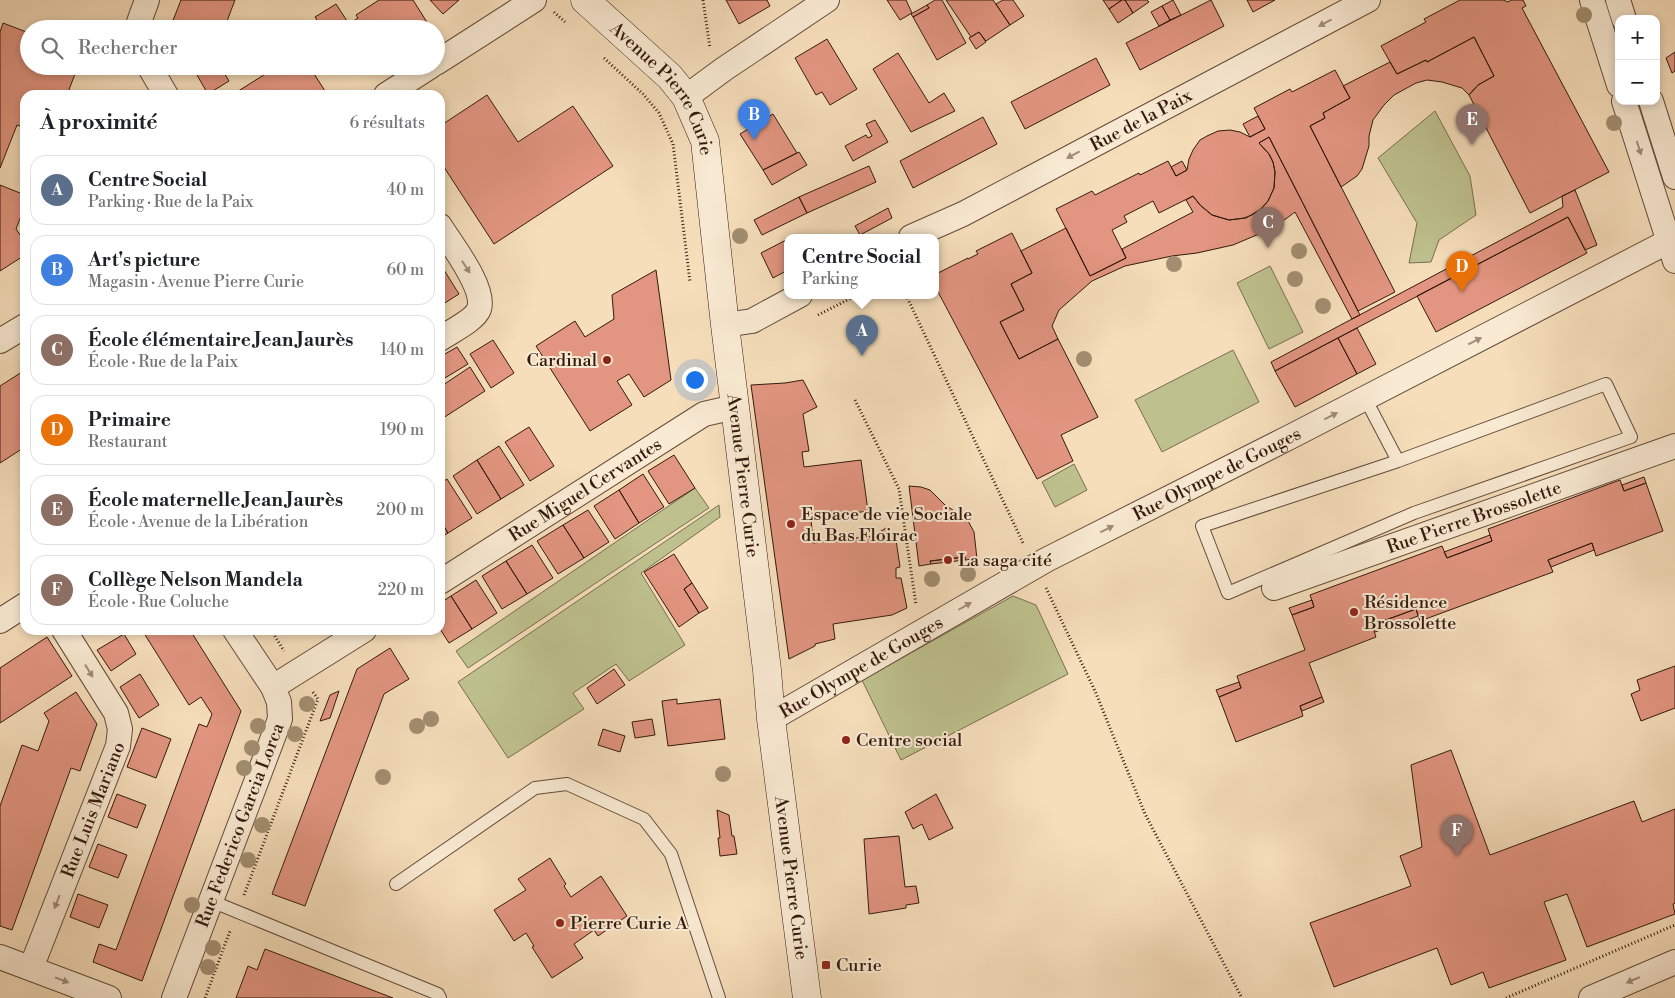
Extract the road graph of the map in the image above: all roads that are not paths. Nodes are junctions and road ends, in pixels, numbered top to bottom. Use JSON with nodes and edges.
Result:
{"nodes":[{"id":1,"x":148,"y":0,"type":"edge"},
{"id":2,"x":534,"y":0,"type":"edge"},
{"id":3,"x":585,"y":0,"type":"edge"},
{"id":4,"x":826,"y":0,"type":"edge"},
{"id":5,"x":1368,"y":0,"type":"edge"},
{"id":6,"x":1592,"y":0,"type":"edge"},
{"id":7,"x":1618,"y":0,"type":"edge"},
{"id":8,"x":1623,"y":15,"type":"edge"},
{"id":9,"x":140,"y":20,"type":"edge"},
{"id":10,"x":445,"y":57,"type":"edge"},
{"id":11,"x":1615,"y":72,"type":"edge"},
{"id":12,"x":154,"y":75,"type":"edge"},
{"id":13,"x":417,"y":75,"type":"edge"},
{"id":14,"x":163,"y":90,"type":"edge"},
{"id":15,"x":394,"y":90,"type":"edge"},
{"id":16,"x":686,"y":97,"type":"junction"},
{"id":17,"x":1625,"y":105,"type":"edge"},
{"id":18,"x":1652,"y":105,"type":"edge"},
{"id":19,"x":1675,"y":177,"type":"edge"},
{"id":20,"x":445,"y":234,"type":"edge"},
{"id":21,"x":918,"y":234,"type":"edge"},
{"id":22,"x":1673,"y":247,"type":"edge"},
{"id":23,"x":793,"y":299,"type":"edge"},
{"id":24,"x":725,"y":325,"type":"junction"},
{"id":25,"x":20,"y":329,"type":"edge"},
{"id":26,"x":445,"y":336,"type":"edge"},
{"id":27,"x":0,"y":341,"type":"edge"},
{"id":28,"x":1365,"y":398,"type":"junction"},
{"id":29,"x":735,"y":407,"type":"junction"},
{"id":30,"x":1675,"y":446,"type":"edge"},
{"id":31,"x":1398,"y":461,"type":"junction"},
{"id":32,"x":445,"y":579,"type":"edge"},
{"id":33,"x":1274,"y":588,"type":"dead end"},
{"id":34,"x":20,"y":608,"type":"edge"},
{"id":35,"x":0,"y":621,"type":"edge"},
{"id":36,"x":67,"y":635,"type":"edge"},
{"id":37,"x":238,"y":635,"type":"edge"},
{"id":38,"x":356,"y":635,"type":"edge"},
{"id":39,"x":273,"y":687,"type":"junction"},
{"id":40,"x":771,"y":719,"type":"junction"},
{"id":41,"x":396,"y":884,"type":"dead end"},
{"id":42,"x":211,"y":902,"type":"junction"},
{"id":43,"x":0,"y":957,"type":"edge"},
{"id":44,"x":1675,"y":962,"type":"edge"},
{"id":45,"x":31,"y":968,"type":"junction"},
{"id":46,"x":109,"y":998,"type":"edge"},
{"id":47,"x":174,"y":998,"type":"edge"},
{"id":48,"x":440,"y":998,"type":"edge"},
{"id":49,"x":719,"y":998,"type":"edge"},
{"id":50,"x":807,"y":998,"type":"edge"},
{"id":51,"x":1591,"y":998,"type":"edge"}],
"edges":[{"from":1,"to":9,"type":"street"},
{"from":2,"to":10,"type":"street"},
{"from":3,"to":16,"type":"street","name":"Avenue Pierre Curie"},
{"from":4,"to":16,"type":"street"},
{"from":5,"to":21,"type":"street","name":"Rue de la Paix","one_way":true},
{"from":6,"to":11,"type":"street"},
{"from":7,"to":8,"type":"street"},
{"from":12,"to":14,"type":"street"},
{"from":13,"to":15,"type":"street"},
{"from":16,"to":24,"type":"street","name":"Avenue Pierre Curie"},
{"from":17,"to":22,"type":"street","one_way":true},
{"from":18,"to":19,"type":"street"},
{"from":20,"to":26,"type":"street","one_way":true},
{"from":28,"to":22,"type":"street","name":"Rue Olympe de Gouges","one_way":true},
{"from":23,"to":24,"type":"street"},
{"from":24,"to":29,"type":"street","name":"Avenue Pierre Curie"},
{"from":25,"to":27,"type":"street"},
{"from":28,"to":31,"type":"lane"},
{"from":40,"to":28,"type":"street","name":"Rue Olympe de Gouges","one_way":true},
{"from":29,"to":32,"type":"street","name":"Rue Miguel Cervantes"},
{"from":29,"to":40,"type":"street","name":"Avenue Pierre Curie"},
{"from":30,"to":33,"type":"street","name":"Rue Pierre Brossolette"},
{"from":31,"to":31,"type":"lane"},
{"from":34,"to":35,"type":"street"},
{"from":36,"to":45,"type":"street","name":"Rue Luis Mariano","one_way":true},
{"from":37,"to":39,"type":"street","name":"Rue Federico Garcia Lorca"},
{"from":38,"to":39,"type":"street"},
{"from":39,"to":42,"type":"street","name":"Rue Federico Garcia Lorca"},
{"from":40,"to":50,"type":"street","name":"Avenue Pierre Curie"},
{"from":41,"to":49,"type":"lane"},
{"from":42,"to":47,"type":"street","name":"Rue Federico Garcia Lorca"},
{"from":42,"to":48,"type":"lane"},
{"from":43,"to":45,"type":"street"},
{"from":44,"to":51,"type":"street","one_way":true},
{"from":45,"to":46,"type":"street","one_way":true}]}
